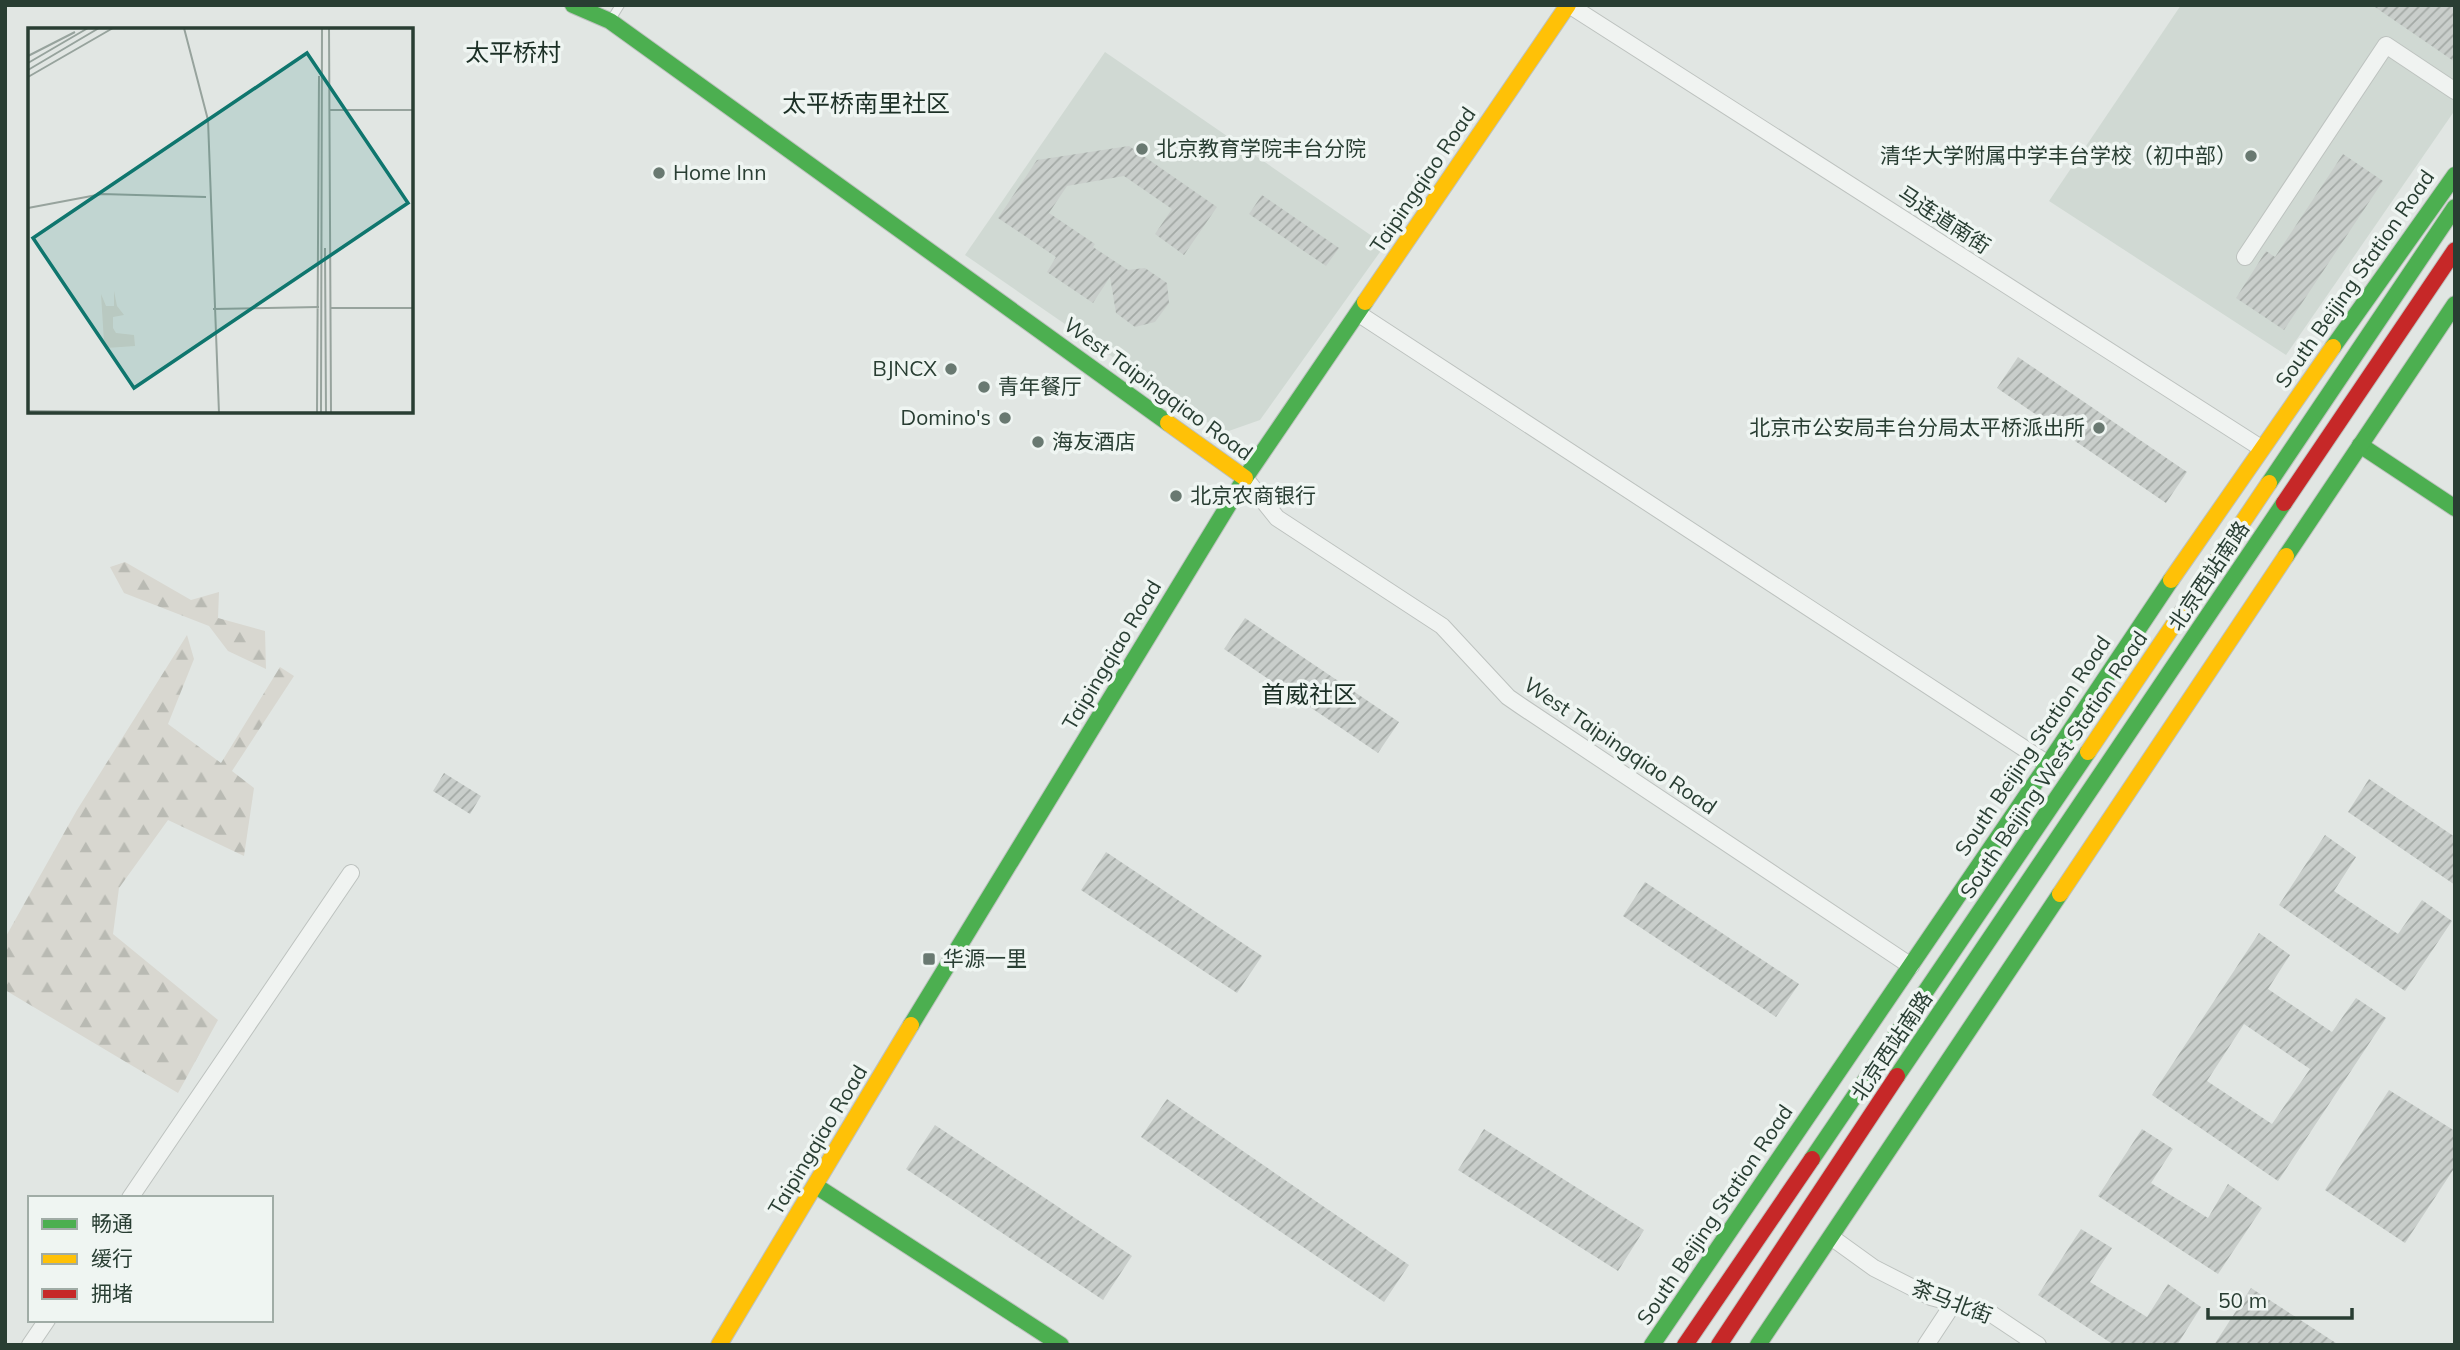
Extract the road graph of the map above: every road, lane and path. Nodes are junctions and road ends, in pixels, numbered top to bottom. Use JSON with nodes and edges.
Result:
{"nodes":[{"id":1,"x":573,"y":5,"type":"edge"},
{"id":2,"x":620,"y":5,"type":"edge"},
{"id":3,"x":1569,"y":5,"type":"edge"},
{"id":4,"x":610,"y":21,"type":"junction"},
{"id":5,"x":2455,"y":91,"type":"edge"},
{"id":6,"x":2455,"y":175,"type":"edge"},
{"id":7,"x":2455,"y":207,"type":"edge"},
{"id":8,"x":2455,"y":250,"type":"edge"},
{"id":9,"x":2245,"y":257,"type":"dead end"},
{"id":10,"x":2455,"y":304,"type":"edge"},
{"id":11,"x":1359,"y":314,"type":"junction"},
{"id":12,"x":2360,"y":444,"type":"junction"},
{"id":13,"x":2261,"y":448,"type":"junction"},
{"id":14,"x":1245,"y":478,"type":"junction"},
{"id":15,"x":2455,"y":508,"type":"edge"},
{"id":16,"x":2048,"y":764,"type":"junction"},
{"id":17,"x":351,"y":873,"type":"dead end"},
{"id":18,"x":1911,"y":966,"type":"junction"},
{"id":19,"x":816,"y":1186,"type":"junction"},
{"id":20,"x":131,"y":1196,"type":"edge"},
{"id":21,"x":1831,"y":1237,"type":"junction"},
{"id":22,"x":1953,"y":1304,"type":"junction"},
{"id":23,"x":46,"y":1322,"type":"edge"},
{"id":24,"x":30,"y":1345,"type":"edge"},
{"id":25,"x":719,"y":1345,"type":"edge"},
{"id":26,"x":1061,"y":1345,"type":"edge"},
{"id":27,"x":1652,"y":1345,"type":"edge"},
{"id":28,"x":1685,"y":1345,"type":"edge"},
{"id":29,"x":1719,"y":1345,"type":"edge"},
{"id":30,"x":1758,"y":1345,"type":"edge"},
{"id":31,"x":1926,"y":1345,"type":"edge"},
{"id":32,"x":2038,"y":1345,"type":"edge"}],
"edges":[{"from":1,"to":4,"type":"street","name":"West Taipingqiao Road"},
{"from":2,"to":4,"type":"lane"},
{"from":3,"to":11,"type":"street","name":"Taipingqiao Road"},
{"from":3,"to":13,"type":"street","name":"马连道南街"},
{"from":4,"to":14,"type":"street","name":"West Taipingqiao Road"},
{"from":5,"to":9,"type":"street"},
{"from":6,"to":13,"type":"street","name":"South Beijing Station Road"},
{"from":7,"to":28,"type":"street","name":"South Beijing West Station Road"},
{"from":8,"to":29,"type":"street","name":"北京西站南路"},
{"from":10,"to":12,"type":"street"},
{"from":11,"to":14,"type":"street","name":"Taipingqiao Road"},
{"from":11,"to":16,"type":"street"},
{"from":12,"to":15,"type":"street"},
{"from":12,"to":21,"type":"street"},
{"from":13,"to":16,"type":"street","name":"South Beijing Station Road"},
{"from":14,"to":18,"type":"street","name":"West Taipingqiao Road"},
{"from":14,"to":19,"type":"street","name":"Taipingqiao Road"},
{"from":16,"to":18,"type":"street","name":"South Beijing Station Road"},
{"from":17,"to":20,"type":"street"},
{"from":18,"to":27,"type":"street","name":"South Beijing Station Road"},
{"from":19,"to":25,"type":"street","name":"Taipingqiao Road"},
{"from":19,"to":26,"type":"street"},
{"from":21,"to":22,"type":"street","name":"茶马北街"},
{"from":21,"to":30,"type":"street"},
{"from":22,"to":31,"type":"street"},
{"from":22,"to":32,"type":"street","name":"茶马北街"},
{"from":23,"to":24,"type":"street"}]}
